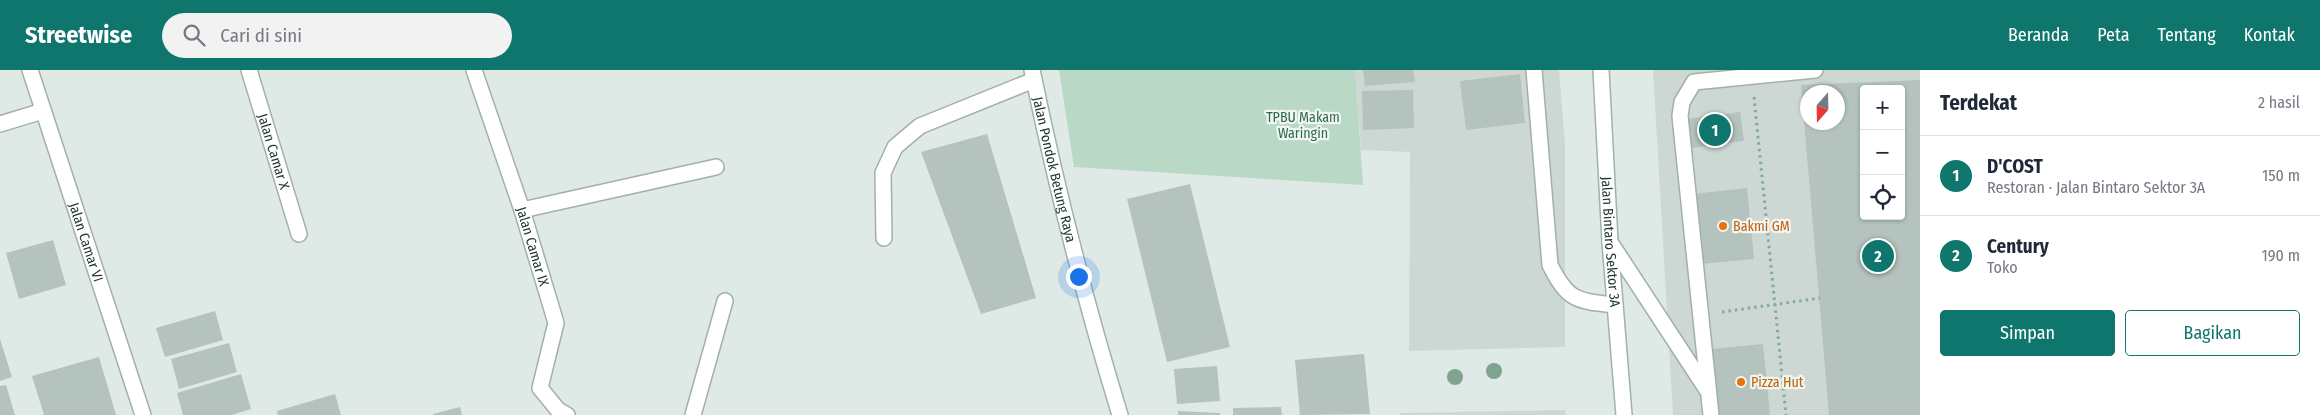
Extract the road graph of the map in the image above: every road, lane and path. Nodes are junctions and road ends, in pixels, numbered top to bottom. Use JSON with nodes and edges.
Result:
{"nodes":[{"id":1,"x":30,"y":70,"type":"edge"},
{"id":2,"x":249,"y":70,"type":"edge"},
{"id":3,"x":474,"y":70,"type":"edge"},
{"id":4,"x":1534,"y":70,"type":"edge"},
{"id":5,"x":1601,"y":70,"type":"edge"},
{"id":6,"x":1815,"y":70,"type":"edge"},
{"id":7,"x":1033,"y":75,"type":"edge"},
{"id":8,"x":1693,"y":76,"type":"edge"},
{"id":9,"x":1752,"y":76,"type":"junction"},
{"id":10,"x":43,"y":111,"type":"junction"},
{"id":11,"x":0,"y":124,"type":"edge"},
{"id":12,"x":716,"y":167,"type":"dead end"},
{"id":13,"x":522,"y":210,"type":"junction"},
{"id":14,"x":299,"y":234,"type":"dead end"},
{"id":15,"x":884,"y":238,"type":"dead end"},
{"id":16,"x":1610,"y":242,"type":"junction"},
{"id":17,"x":1820,"y":298,"type":"dead end"},
{"id":18,"x":725,"y":301,"type":"dead end"},
{"id":19,"x":1774,"y":304,"type":"junction"},
{"id":20,"x":1615,"y":305,"type":"junction"},
{"id":21,"x":1701,"y":315,"type":"junction"},
{"id":22,"x":1710,"y":393,"type":"junction"},
{"id":23,"x":143,"y":415,"type":"edge"},
{"id":24,"x":567,"y":415,"type":"edge"},
{"id":25,"x":693,"y":415,"type":"edge"},
{"id":26,"x":1120,"y":415,"type":"edge"},
{"id":27,"x":1624,"y":415,"type":"edge"},
{"id":28,"x":1711,"y":415,"type":"edge"},
{"id":29,"x":1786,"y":415,"type":"edge"}],
"edges":[{"from":1,"to":10,"type":"street","name":"Jalan Camar VI"},
{"from":2,"to":14,"type":"street","name":"Jalan Camar X"},
{"from":3,"to":13,"type":"street","name":"Jalan Camar IX"},
{"from":4,"to":20,"type":"street"},
{"from":5,"to":16,"type":"street","name":"Jalan Bintaro Sektor 3A"},
{"from":6,"to":9,"type":"street"},
{"from":7,"to":15,"type":"street"},
{"from":7,"to":26,"type":"street","name":"Jalan Pondok Betung Raya"},
{"from":8,"to":9,"type":"street"},
{"from":8,"to":21,"type":"street"},
{"from":9,"to":19,"type":"path"},
{"from":10,"to":11,"type":"street"},
{"from":10,"to":23,"type":"street","name":"Jalan Camar VI"},
{"from":12,"to":13,"type":"street"},
{"from":13,"to":24,"type":"street","name":"Jalan Camar IX"},
{"from":16,"to":20,"type":"street","name":"Jalan Bintaro Sektor 3A"},
{"from":16,"to":22,"type":"street"},
{"from":17,"to":19,"type":"path"},
{"from":18,"to":25,"type":"street"},
{"from":19,"to":21,"type":"path"},
{"from":19,"to":29,"type":"path"},
{"from":20,"to":27,"type":"street","name":"Jalan Bintaro Sektor 3A"},
{"from":21,"to":22,"type":"street"},
{"from":22,"to":28,"type":"street"}]}
